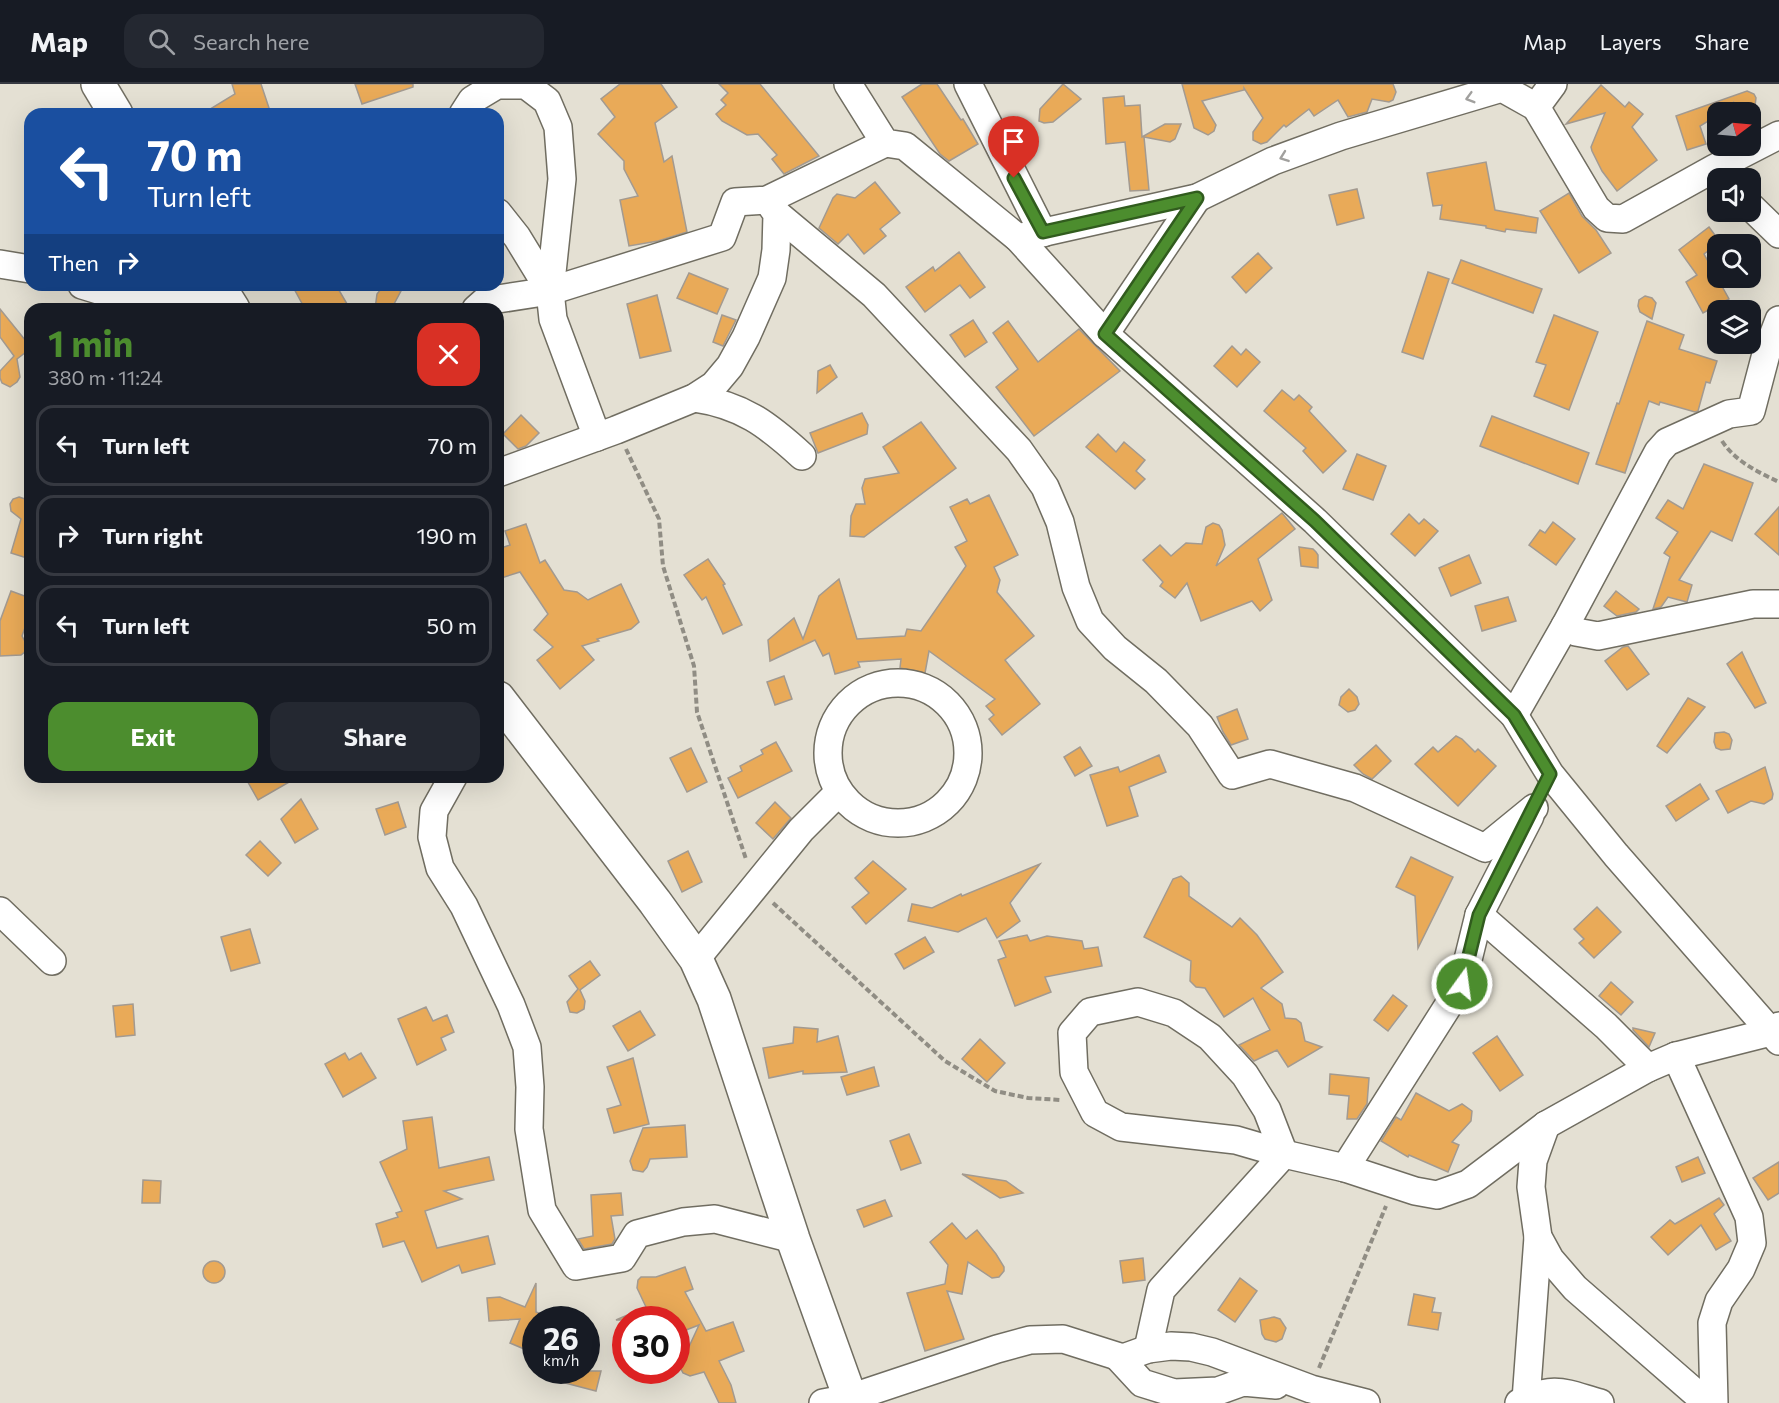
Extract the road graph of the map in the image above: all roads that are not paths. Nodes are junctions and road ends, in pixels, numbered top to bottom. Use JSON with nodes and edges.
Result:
{"nodes":[{"id":1,"x":98,"y":84,"type":"edge"},
{"id":2,"x":849,"y":84,"type":"edge"},
{"id":3,"x":968,"y":84,"type":"edge"},
{"id":4,"x":1552,"y":84,"type":"edge"},
{"id":5,"x":1536,"y":107,"type":"junction"},
{"id":6,"x":112,"y":108,"type":"edge"},
{"id":7,"x":467,"y":108,"type":"edge"},
{"id":8,"x":1779,"y":135,"type":"edge"},
{"id":9,"x":885,"y":143,"type":"junction"},
{"id":10,"x":1727,"y":168,"type":"edge"},
{"id":11,"x":1707,"y":179,"type":"edge"},
{"id":12,"x":1197,"y":198,"type":"junction"},
{"id":13,"x":772,"y":207,"type":"junction"},
{"id":14,"x":1761,"y":217,"type":"edge"},
{"id":15,"x":504,"y":221,"type":"edge"},
{"id":16,"x":1779,"y":234,"type":"edge"},
{"id":17,"x":1031,"y":235,"type":"junction"},
{"id":18,"x":0,"y":264,"type":"edge"},
{"id":19,"x":24,"y":268,"type":"edge"},
{"id":20,"x":102,"y":291,"type":"edge"},
{"id":21,"x":550,"y":291,"type":"junction"},
{"id":22,"x":224,"y":294,"type":"edge"},
{"id":23,"x":483,"y":303,"type":"edge"},
{"id":24,"x":1779,"y":320,"type":"edge"},
{"id":25,"x":1105,"y":334,"type":"junction"},
{"id":26,"x":693,"y":398,"type":"junction"},
{"id":27,"x":606,"y":434,"type":"junction"},
{"id":28,"x":802,"y":456,"type":"dead end"},
{"id":29,"x":504,"y":471,"type":"edge"},
{"id":30,"x":1779,"y":604,"type":"edge"},
{"id":31,"x":1565,"y":626,"type":"junction"},
{"id":32,"x":504,"y":706,"type":"edge"},
{"id":33,"x":1514,"y":715,"type":"junction"},
{"id":34,"x":1550,"y":774,"type":"junction"},
{"id":35,"x":450,"y":783,"type":"edge"},
{"id":36,"x":838,"y":792,"type":"junction"},
{"id":37,"x":1534,"y":808,"type":"junction"},
{"id":38,"x":0,"y":911,"type":"edge"},
{"id":39,"x":1479,"y":915,"type":"junction"},
{"id":40,"x":696,"y":959,"type":"junction"},
{"id":41,"x":52,"y":961,"type":"dead end"},
{"id":42,"x":1776,"y":1033,"type":"edge"},
{"id":43,"x":1676,"y":1056,"type":"junction"},
{"id":44,"x":1648,"y":1068,"type":"junction"},
{"id":45,"x":1546,"y":1125,"type":"junction"},
{"id":46,"x":1284,"y":1154,"type":"junction"},
{"id":47,"x":1344,"y":1168,"type":"junction"},
{"id":48,"x":1538,"y":1237,"type":"junction"},
{"id":49,"x":792,"y":1239,"type":"junction"},
{"id":50,"x":1148,"y":1348,"type":"junction"},
{"id":51,"x":1123,"y":1358,"type":"junction"},
{"id":52,"x":1311,"y":1389,"type":"junction"},
{"id":53,"x":1220,"y":1397,"type":"edge"},
{"id":54,"x":842,"y":1401,"type":"edge"},
{"id":55,"x":1523,"y":1401,"type":"edge"},
{"id":56,"x":1366,"y":1403,"type":"edge"},
{"id":57,"x":1600,"y":1403,"type":"edge"},
{"id":58,"x":1707,"y":1403,"type":"edge"},
{"id":59,"x":1714,"y":1403,"type":"edge"}],
"edges":[{"from":1,"to":6,"type":"street"},
{"from":2,"to":9,"type":"street"},
{"from":3,"to":17,"type":"street"},
{"from":4,"to":5,"type":"street"},
{"from":5,"to":11,"type":"street"},
{"from":5,"to":12,"type":"street","one_way":true},
{"from":7,"to":21,"type":"street"},
{"from":8,"to":10,"type":"street"},
{"from":9,"to":13,"type":"street"},
{"from":9,"to":17,"type":"street"},
{"from":12,"to":17,"type":"street"},
{"from":12,"to":25,"type":"street"},
{"from":13,"to":21,"type":"street"},
{"from":13,"to":26,"type":"street"},
{"from":13,"to":37,"type":"street"},
{"from":14,"to":16,"type":"street"},
{"from":15,"to":21,"type":"street"},
{"from":17,"to":25,"type":"street"},
{"from":18,"to":19,"type":"street"},
{"from":20,"to":22,"type":"street"},
{"from":21,"to":23,"type":"street"},
{"from":21,"to":27,"type":"street"},
{"from":24,"to":31,"type":"street"},
{"from":25,"to":33,"type":"street"},
{"from":26,"to":27,"type":"street"},
{"from":26,"to":28,"type":"street"},
{"from":27,"to":29,"type":"street"},
{"from":30,"to":31,"type":"street"},
{"from":31,"to":33,"type":"street"},
{"from":32,"to":40,"type":"street"},
{"from":33,"to":34,"type":"street"},
{"from":34,"to":37,"type":"street"},
{"from":34,"to":42,"type":"street"},
{"from":35,"to":49,"type":"street"},
{"from":36,"to":36,"type":"street"},
{"from":36,"to":40,"type":"street"},
{"from":37,"to":39,"type":"street"},
{"from":38,"to":41,"type":"street"},
{"from":39,"to":44,"type":"street"},
{"from":39,"to":47,"type":"street"},
{"from":40,"to":49,"type":"street"},
{"from":42,"to":43,"type":"street"},
{"from":43,"to":44,"type":"street"},
{"from":43,"to":59,"type":"street"},
{"from":44,"to":45,"type":"street"},
{"from":45,"to":47,"type":"street"},
{"from":45,"to":48,"type":"street"},
{"from":46,"to":46,"type":"street"},
{"from":46,"to":47,"type":"street"},
{"from":46,"to":50,"type":"street"},
{"from":48,"to":55,"type":"street"},
{"from":48,"to":58,"type":"street"},
{"from":49,"to":54,"type":"street"},
{"from":50,"to":51,"type":"street"},
{"from":50,"to":52,"type":"street"},
{"from":51,"to":53,"type":"street"},
{"from":51,"to":54,"type":"street"},
{"from":52,"to":53,"type":"street"},
{"from":52,"to":56,"type":"street"},
{"from":55,"to":57,"type":"street"}]}
